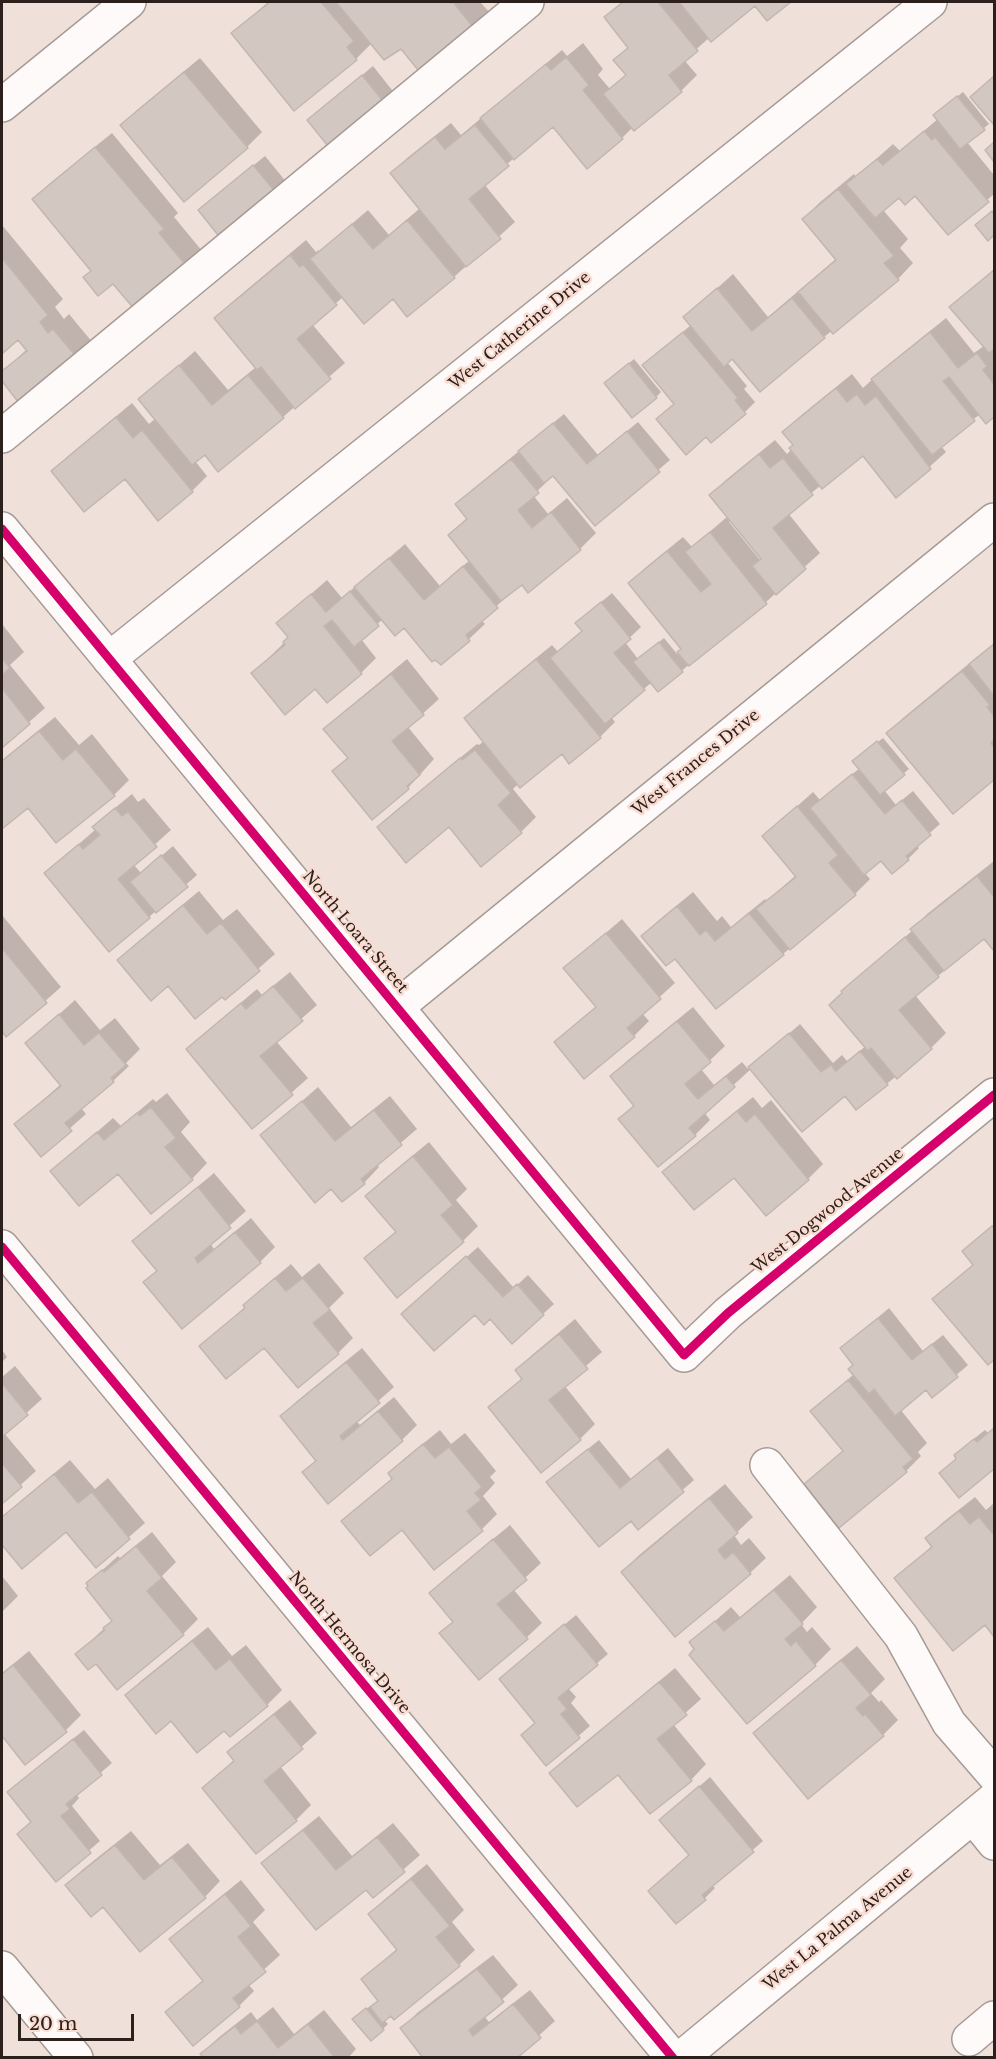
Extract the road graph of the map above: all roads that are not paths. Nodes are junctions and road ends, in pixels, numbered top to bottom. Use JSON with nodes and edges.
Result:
{"nodes":[{"id":1,"x":129,"y":2,"type":"edge"},
{"id":2,"x":527,"y":2,"type":"edge"},
{"id":3,"x":930,"y":2,"type":"edge"},
{"id":4,"x":2,"y":105,"type":"edge"},
{"id":5,"x":2,"y":436,"type":"edge"},
{"id":6,"x":994,"y":520,"type":"edge"},
{"id":7,"x":2,"y":529,"type":"edge"},
{"id":8,"x":109,"y":659,"type":"junction"},
{"id":9,"x":397,"y":1007,"type":"junction"},
{"id":10,"x":994,"y":1095,"type":"edge"},
{"id":11,"x":2,"y":1247,"type":"edge"},
{"id":12,"x":684,"y":1355,"type":"joint"},
{"id":13,"x":767,"y":1465,"type":"dead end"},
{"id":14,"x":994,"y":1775,"type":"edge"},
{"id":15,"x":984,"y":1808,"type":"edge"},
{"id":16,"x":994,"y":1843,"type":"edge"},
{"id":17,"x":2,"y":1968,"type":"edge"},
{"id":18,"x":994,"y":2018,"type":"edge"},
{"id":19,"x":969,"y":2038,"type":"dead end"},
{"id":20,"x":76,"y":2058,"type":"edge"},
{"id":21,"x":673,"y":2058,"type":"edge"},
{"id":22,"x":681,"y":2058,"type":"edge"}],
"edges":[{"from":1,"to":4,"type":"street"},
{"from":2,"to":5,"type":"street"},
{"from":3,"to":8,"type":"street","name":"West Catherine Drive"},
{"from":6,"to":9,"type":"street","name":"West Frances Drive"},
{"from":7,"to":8,"type":"street","name":"North Loara Street"},
{"from":8,"to":9,"type":"street","name":"North Loara Street"},
{"from":9,"to":12,"type":"street","name":"North Loara Street"},
{"from":10,"to":12,"type":"street","name":"West Dogwood Avenue"},
{"from":11,"to":21,"type":"street","name":"North Hermosa Drive"},
{"from":13,"to":14,"type":"street"},
{"from":15,"to":16,"type":"street"},
{"from":15,"to":22,"type":"street","name":"West La Palma Avenue"},
{"from":17,"to":20,"type":"street"},
{"from":18,"to":19,"type":"street"}]}
